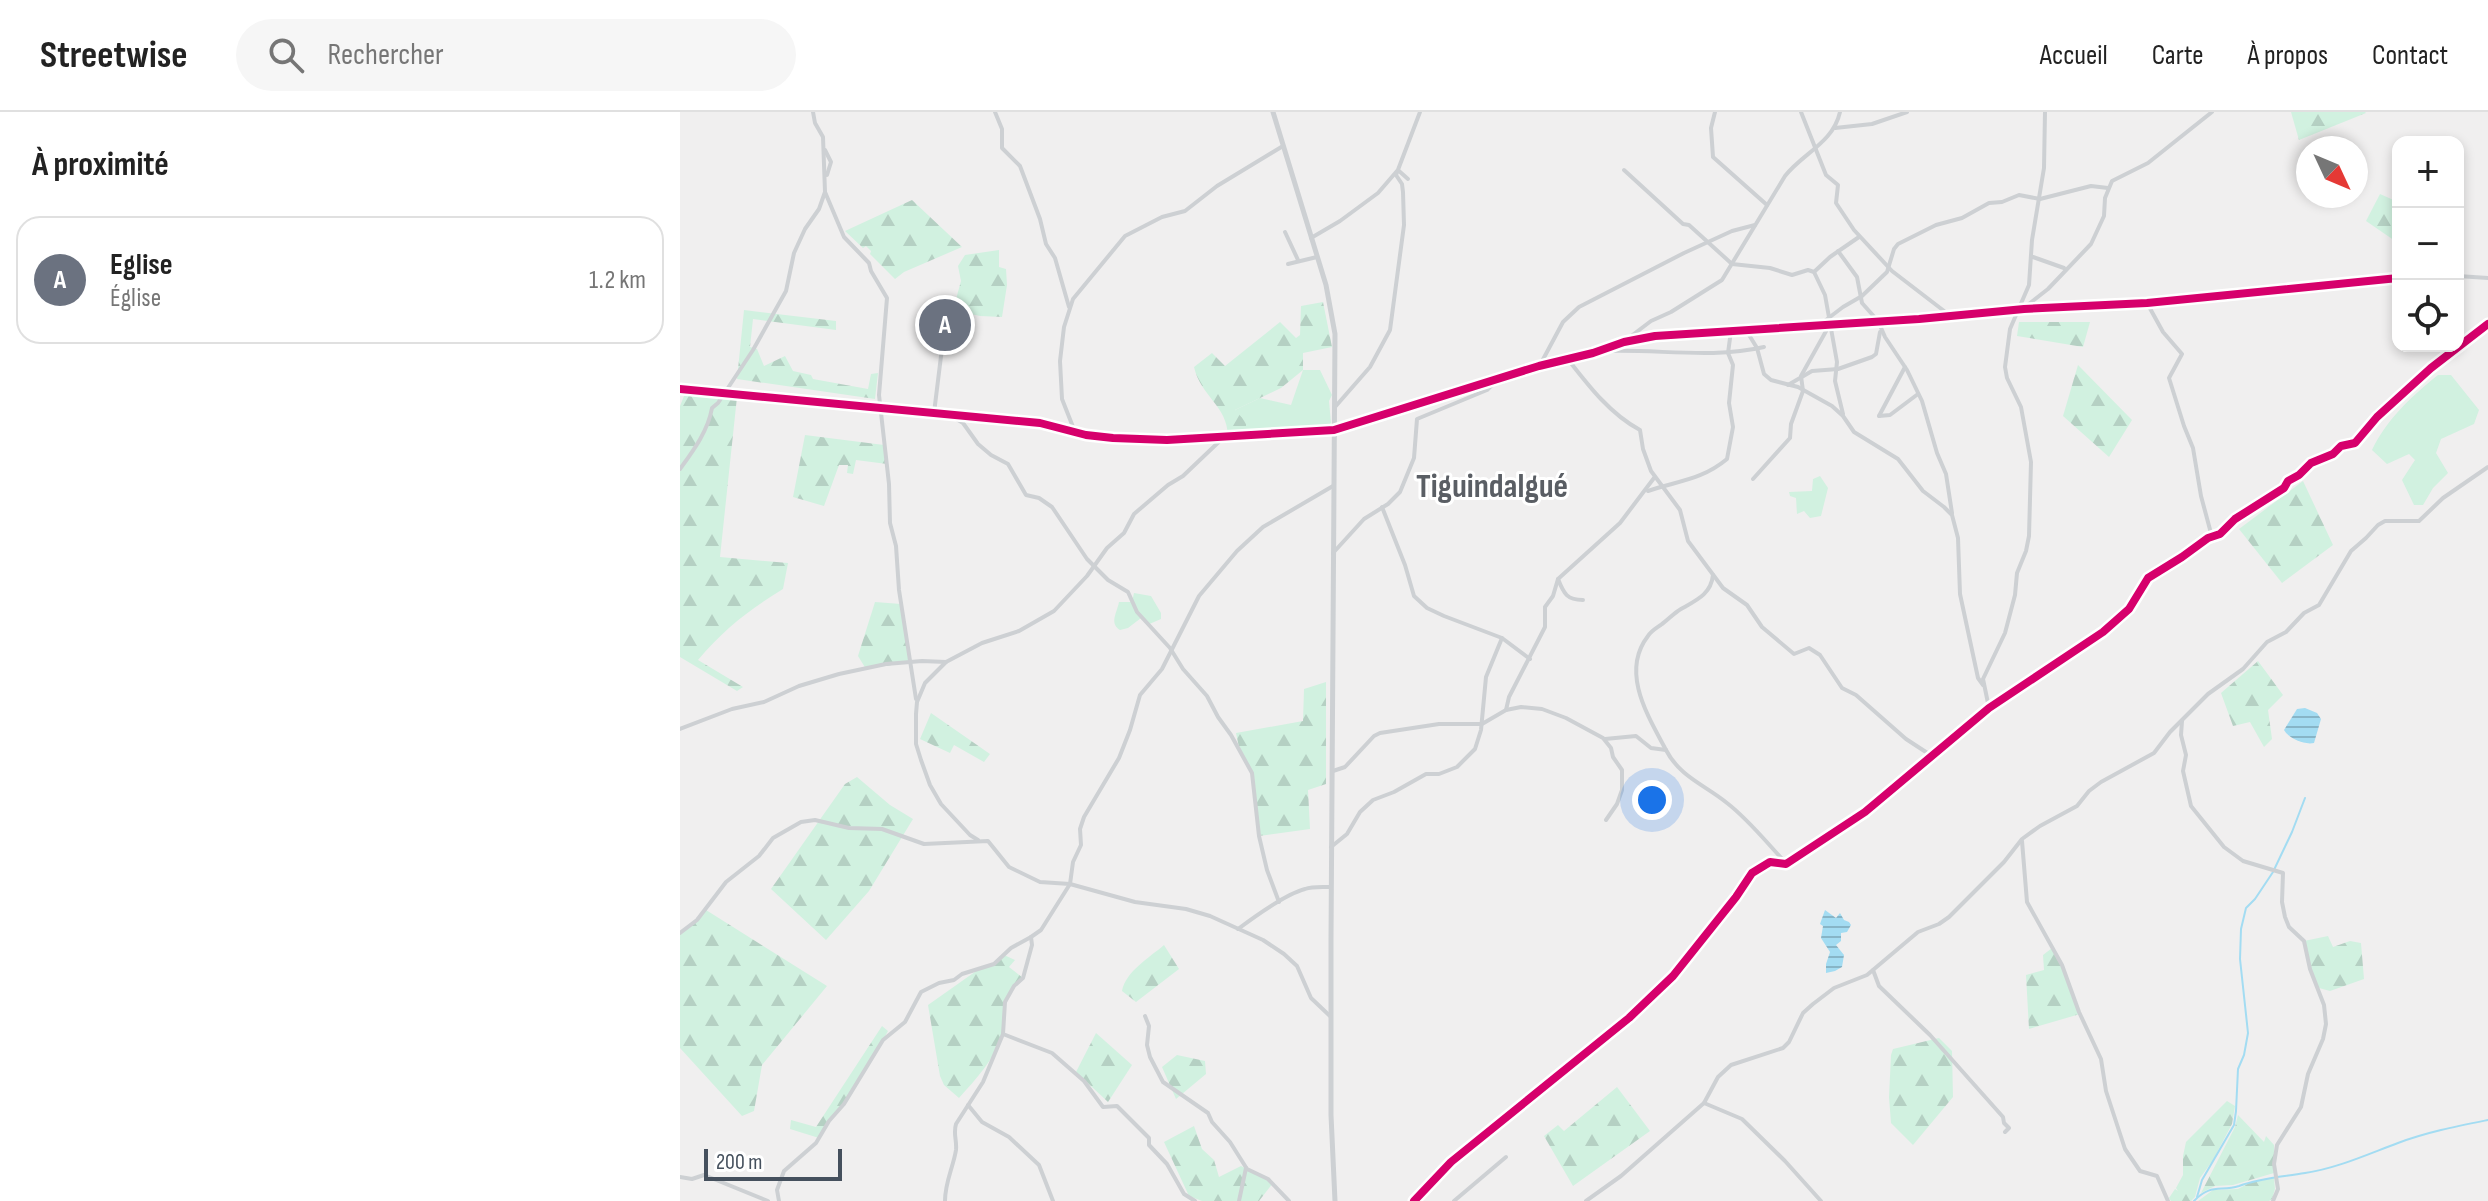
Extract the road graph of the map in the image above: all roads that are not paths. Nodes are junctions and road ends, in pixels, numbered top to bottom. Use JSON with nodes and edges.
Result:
{"nodes":[{"id":1,"x":813,"y":112,"type":"edge"},
{"id":2,"x":995,"y":112,"type":"edge"},
{"id":3,"x":1273,"y":112,"type":"edge"},
{"id":4,"x":1420,"y":112,"type":"edge"},
{"id":5,"x":1715,"y":112,"type":"edge"},
{"id":6,"x":1801,"y":112,"type":"edge"},
{"id":7,"x":1840,"y":112,"type":"edge"},
{"id":8,"x":1907,"y":112,"type":"edge"},
{"id":9,"x":2045,"y":112,"type":"edge"},
{"id":10,"x":2212,"y":112,"type":"edge"},
{"id":11,"x":1835,"y":128,"type":"junction"},
{"id":12,"x":1283,"y":146,"type":"junction"},
{"id":13,"x":1816,"y":148,"type":"junction"},
{"id":14,"x":1400,"y":169,"type":"junction"},
{"id":15,"x":1624,"y":170,"type":"dead end"},
{"id":16,"x":1408,"y":179,"type":"dead end"},
{"id":17,"x":2108,"y":188,"type":"junction"},
{"id":18,"x":825,"y":192,"type":"junction"},
{"id":19,"x":2040,"y":199,"type":"junction"},
{"id":20,"x":1767,"y":205,"type":"junction"},
{"id":21,"x":1755,"y":225,"type":"junction"},
{"id":22,"x":1285,"y":232,"type":"dead end"},
{"id":23,"x":1860,"y":236,"type":"junction"},
{"id":24,"x":1311,"y":238,"type":"junction"},
{"id":25,"x":1706,"y":242,"type":"junction"},
{"id":26,"x":1838,"y":251,"type":"junction"},
{"id":27,"x":1317,"y":257,"type":"junction"},
{"id":28,"x":2033,"y":257,"type":"junction"},
{"id":29,"x":1298,"y":260,"type":"junction"},
{"id":30,"x":1288,"y":264,"type":"dead end"},
{"id":31,"x":1732,"y":264,"type":"junction"},
{"id":32,"x":1889,"y":267,"type":"junction"},
{"id":33,"x":2066,"y":268,"type":"junction"},
{"id":34,"x":1814,"y":272,"type":"junction"},
{"id":35,"x":2464,"y":276,"type":"edge"},
{"id":36,"x":2488,"y":278,"type":"edge"},
{"id":37,"x":2392,"y":279,"type":"edge"},
{"id":38,"x":1862,"y":296,"type":"junction"},
{"id":39,"x":2147,"y":303,"type":"junction"},
{"id":40,"x":1069,"y":309,"type":"junction"},
{"id":41,"x":2021,"y":309,"type":"junction"},
{"id":42,"x":1950,"y":316,"type":"junction"},
{"id":43,"x":1830,"y":321,"type":"junction"},
{"id":44,"x":1878,"y":321,"type":"junction"},
{"id":45,"x":2488,"y":324,"type":"edge"},
{"id":46,"x":1881,"y":329,"type":"junction"},
{"id":47,"x":1746,"y":330,"type":"junction"},
{"id":48,"x":1731,"y":331,"type":"junction"},
{"id":49,"x":943,"y":340,"type":"dead end"},
{"id":50,"x":1624,"y":342,"type":"junction"},
{"id":51,"x":1764,"y":347,"type":"dead end"},
{"id":52,"x":1757,"y":348,"type":"junction"},
{"id":53,"x":1599,"y":351,"type":"junction"},
{"id":54,"x":1728,"y":353,"type":"junction"},
{"id":55,"x":1567,"y":358,"type":"junction"},
{"id":56,"x":1539,"y":366,"type":"junction"},
{"id":57,"x":1905,"y":367,"type":"junction"},
{"id":58,"x":1838,"y":369,"type":"junction"},
{"id":59,"x":1801,"y":376,"type":"junction"},
{"id":60,"x":1497,"y":380,"type":"junction"},
{"id":61,"x":1788,"y":385,"type":"junction"},
{"id":62,"x":680,"y":389,"type":"edge"},
{"id":63,"x":1803,"y":391,"type":"junction"},
{"id":64,"x":724,"y":394,"type":"junction"},
{"id":65,"x":1919,"y":394,"type":"junction"},
{"id":66,"x":880,"y":408,"type":"junction"},
{"id":67,"x":1335,"y":408,"type":"junction"},
{"id":68,"x":934,"y":413,"type":"junction"},
{"id":69,"x":947,"y":415,"type":"junction"},
{"id":70,"x":1843,"y":416,"type":"junction"},
{"id":71,"x":1334,"y":430,"type":"junction"},
{"id":72,"x":1075,"y":432,"type":"junction"},
{"id":73,"x":1224,"y":437,"type":"junction"},
{"id":74,"x":2488,"y":467,"type":"edge"},
{"id":75,"x":680,"y":469,"type":"edge"},
{"id":76,"x":1655,"y":478,"type":"junction"},
{"id":77,"x":1753,"y":479,"type":"dead end"},
{"id":78,"x":1333,"y":486,"type":"junction"},
{"id":79,"x":1661,"y":487,"type":"junction"},
{"id":80,"x":1646,"y":491,"type":"junction"},
{"id":81,"x":1382,"y":507,"type":"junction"},
{"id":82,"x":1952,"y":515,"type":"junction"},
{"id":83,"x":2212,"y":537,"type":"junction"},
{"id":84,"x":1332,"y":553,"type":"junction"},
{"id":85,"x":1095,"y":565,"type":"junction"},
{"id":86,"x":1713,"y":575,"type":"junction"},
{"id":87,"x":1558,"y":579,"type":"junction"},
{"id":88,"x":1583,"y":600,"type":"dead end"},
{"id":89,"x":1502,"y":638,"type":"junction"},
{"id":90,"x":1172,"y":651,"type":"junction"},
{"id":91,"x":1530,"y":659,"type":"junction"},
{"id":92,"x":911,"y":662,"type":"junction"},
{"id":93,"x":946,"y":662,"type":"junction"},
{"id":94,"x":1983,"y":685,"type":"junction"},
{"id":95,"x":917,"y":702,"type":"junction"},
{"id":96,"x":1989,"y":708,"type":"junction"},
{"id":97,"x":1506,"y":710,"type":"junction"},
{"id":98,"x":2182,"y":721,"type":"junction"},
{"id":99,"x":1482,"y":724,"type":"junction"},
{"id":100,"x":680,"y":729,"type":"edge"},
{"id":101,"x":1603,"y":738,"type":"junction"},
{"id":102,"x":1666,"y":750,"type":"junction"},
{"id":103,"x":1933,"y":757,"type":"junction"},
{"id":104,"x":1333,"y":771,"type":"junction"},
{"id":105,"x":1606,"y":820,"type":"dead end"},
{"id":106,"x":2022,"y":839,"type":"junction"},
{"id":107,"x":980,"y":841,"type":"junction"},
{"id":108,"x":1331,"y":847,"type":"junction"},
{"id":109,"x":1786,"y":864,"type":"junction"},
{"id":110,"x":1070,"y":884,"type":"junction"},
{"id":111,"x":1331,"y":887,"type":"junction"},
{"id":112,"x":1279,"y":902,"type":"junction"},
{"id":113,"x":1238,"y":929,"type":"junction"},
{"id":114,"x":680,"y":933,"type":"edge"},
{"id":115,"x":1031,"y":937,"type":"junction"},
{"id":116,"x":1873,"y":970,"type":"junction"},
{"id":117,"x":1145,"y":1016,"type":"dead end"},
{"id":118,"x":1331,"y":1017,"type":"junction"},
{"id":119,"x":1003,"y":1034,"type":"junction"},
{"id":120,"x":1704,"y":1103,"type":"junction"},
{"id":121,"x":968,"y":1105,"type":"junction"},
{"id":122,"x":2005,"y":1132,"type":"dead end"},
{"id":123,"x":1506,"y":1157,"type":"dead end"},
{"id":124,"x":1247,"y":1167,"type":"junction"},
{"id":125,"x":680,"y":1177,"type":"edge"},
{"id":126,"x":1192,"y":1200,"type":"edge"},
{"id":127,"x":768,"y":1201,"type":"edge"},
{"id":128,"x":779,"y":1201,"type":"edge"},
{"id":129,"x":945,"y":1201,"type":"edge"},
{"id":130,"x":1053,"y":1201,"type":"edge"},
{"id":131,"x":1239,"y":1201,"type":"edge"},
{"id":132,"x":1289,"y":1201,"type":"edge"},
{"id":133,"x":1335,"y":1201,"type":"edge"},
{"id":134,"x":1414,"y":1201,"type":"edge"},
{"id":135,"x":1454,"y":1201,"type":"edge"},
{"id":136,"x":1586,"y":1201,"type":"edge"},
{"id":137,"x":1821,"y":1201,"type":"edge"},
{"id":138,"x":2168,"y":1201,"type":"edge"},
{"id":139,"x":2273,"y":1201,"type":"edge"}],
"edges":[{"from":1,"to":18,"type":"street"},
{"from":2,"to":40,"type":"street"},
{"from":3,"to":12,"type":"street"},
{"from":4,"to":14,"type":"street"},
{"from":5,"to":20,"type":"street"},
{"from":6,"to":13,"type":"street"},
{"from":7,"to":11,"type":"street"},
{"from":8,"to":11,"type":"street"},
{"from":9,"to":19,"type":"street"},
{"from":10,"to":17,"type":"street"},
{"from":11,"to":13,"type":"street"},
{"from":12,"to":24,"type":"street"},
{"from":12,"to":40,"type":"street"},
{"from":13,"to":20,"type":"street"},
{"from":13,"to":23,"type":"street"},
{"from":14,"to":16,"type":"street"},
{"from":14,"to":24,"type":"street"},
{"from":14,"to":67,"type":"street"},
{"from":15,"to":25,"type":"street"},
{"from":17,"to":19,"type":"street"},
{"from":17,"to":33,"type":"street"},
{"from":18,"to":64,"type":"street"},
{"from":18,"to":66,"type":"street"},
{"from":19,"to":28,"type":"street"},
{"from":19,"to":32,"type":"street"},
{"from":20,"to":21,"type":"street"},
{"from":21,"to":25,"type":"street"},
{"from":21,"to":31,"type":"street"},
{"from":22,"to":29,"type":"street"},
{"from":23,"to":26,"type":"street"},
{"from":23,"to":32,"type":"street"},
{"from":24,"to":27,"type":"street"},
{"from":25,"to":31,"type":"street"},
{"from":25,"to":56,"type":"street"},
{"from":26,"to":34,"type":"street"},
{"from":26,"to":38,"type":"street"},
{"from":27,"to":29,"type":"street"},
{"from":27,"to":67,"type":"street"},
{"from":28,"to":33,"type":"street"},
{"from":28,"to":41,"type":"street"},
{"from":29,"to":30,"type":"street"},
{"from":31,"to":34,"type":"street"},
{"from":31,"to":50,"type":"street"},
{"from":32,"to":38,"type":"street"},
{"from":32,"to":42,"type":"street"},
{"from":33,"to":41,"type":"street"},
{"from":34,"to":43,"type":"street"},
{"from":35,"to":36,"type":"street"},
{"from":37,"to":39,"type":"street"},
{"from":38,"to":43,"type":"street"},
{"from":38,"to":44,"type":"street"},
{"from":39,"to":41,"type":"street"},
{"from":39,"to":83,"type":"street"},
{"from":40,"to":72,"type":"street"},
{"from":41,"to":42,"type":"street"},
{"from":41,"to":94,"type":"street"},
{"from":42,"to":44,"type":"street"},
{"from":43,"to":44,"type":"street"},
{"from":43,"to":47,"type":"street"},
{"from":43,"to":58,"type":"street"},
{"from":43,"to":59,"type":"street"},
{"from":44,"to":46,"type":"street"},
{"from":45,"to":83,"type":"street"},
{"from":46,"to":57,"type":"street"},
{"from":46,"to":58,"type":"street"},
{"from":47,"to":48,"type":"street"},
{"from":47,"to":52,"type":"street"},
{"from":48,"to":50,"type":"street"},
{"from":48,"to":54,"type":"street"},
{"from":49,"to":68,"type":"street"},
{"from":50,"to":53,"type":"street"},
{"from":51,"to":52,"type":"street"},
{"from":52,"to":54,"type":"street"},
{"from":52,"to":61,"type":"street"},
{"from":53,"to":54,"type":"street"},
{"from":53,"to":55,"type":"street"},
{"from":54,"to":79,"type":"street"},
{"from":55,"to":56,"type":"street"},
{"from":55,"to":76,"type":"street"},
{"from":56,"to":60,"type":"street"},
{"from":57,"to":65,"type":"street"},
{"from":57,"to":65,"type":"street"},
{"from":58,"to":59,"type":"street"},
{"from":58,"to":70,"type":"street"},
{"from":59,"to":61,"type":"street"},
{"from":59,"to":63,"type":"street"},
{"from":60,"to":71,"type":"street"},
{"from":60,"to":81,"type":"street"},
{"from":61,"to":63,"type":"street"},
{"from":62,"to":64,"type":"street"},
{"from":63,"to":70,"type":"street"},
{"from":63,"to":77,"type":"street"},
{"from":64,"to":66,"type":"street"},
{"from":64,"to":75,"type":"street"},
{"from":65,"to":82,"type":"street"},
{"from":66,"to":68,"type":"street"},
{"from":66,"to":92,"type":"street"},
{"from":67,"to":71,"type":"street"},
{"from":68,"to":69,"type":"street"},
{"from":69,"to":72,"type":"street"},
{"from":69,"to":85,"type":"street"},
{"from":70,"to":82,"type":"street"},
{"from":71,"to":73,"type":"street"},
{"from":71,"to":78,"type":"street"},
{"from":72,"to":73,"type":"street"},
{"from":73,"to":85,"type":"street"},
{"from":74,"to":98,"type":"street"},
{"from":76,"to":79,"type":"street"},
{"from":76,"to":80,"type":"street"},
{"from":78,"to":84,"type":"street"},
{"from":78,"to":90,"type":"street"},
{"from":79,"to":80,"type":"street"},
{"from":79,"to":86,"type":"street"},
{"from":80,"to":87,"type":"street"},
{"from":81,"to":84,"type":"street"},
{"from":81,"to":89,"type":"street"},
{"from":82,"to":94,"type":"street"},
{"from":83,"to":96,"type":"street"},
{"from":84,"to":104,"type":"street"},
{"from":85,"to":90,"type":"street"},
{"from":85,"to":93,"type":"street"},
{"from":86,"to":102,"type":"street"},
{"from":86,"to":103,"type":"street"},
{"from":87,"to":88,"type":"street"},
{"from":87,"to":91,"type":"street"},
{"from":89,"to":91,"type":"street"},
{"from":89,"to":99,"type":"street"},
{"from":90,"to":110,"type":"street"},
{"from":90,"to":112,"type":"street"},
{"from":91,"to":97,"type":"street"},
{"from":92,"to":93,"type":"street"},
{"from":92,"to":95,"type":"street"},
{"from":92,"to":100,"type":"street"},
{"from":93,"to":95,"type":"street"},
{"from":94,"to":96,"type":"street"},
{"from":95,"to":107,"type":"street"},
{"from":96,"to":103,"type":"street"},
{"from":97,"to":99,"type":"street"},
{"from":97,"to":101,"type":"street"},
{"from":98,"to":106,"type":"street"},
{"from":98,"to":139,"type":"street"},
{"from":99,"to":104,"type":"street"},
{"from":99,"to":108,"type":"street"},
{"from":101,"to":102,"type":"street"},
{"from":101,"to":105,"type":"street"},
{"from":102,"to":109,"type":"street"},
{"from":103,"to":109,"type":"street"},
{"from":104,"to":108,"type":"street"},
{"from":106,"to":116,"type":"street"},
{"from":106,"to":138,"type":"street"},
{"from":107,"to":110,"type":"street"},
{"from":107,"to":114,"type":"street"},
{"from":108,"to":111,"type":"street"},
{"from":109,"to":134,"type":"street"},
{"from":110,"to":113,"type":"street"},
{"from":110,"to":115,"type":"street"},
{"from":111,"to":112,"type":"street"},
{"from":111,"to":118,"type":"street"},
{"from":112,"to":113,"type":"street"},
{"from":113,"to":118,"type":"street"},
{"from":115,"to":119,"type":"street"},
{"from":115,"to":128,"type":"street"},
{"from":116,"to":120,"type":"street"},
{"from":116,"to":122,"type":"street"},
{"from":117,"to":124,"type":"street"},
{"from":118,"to":133,"type":"street"},
{"from":119,"to":121,"type":"street"},
{"from":119,"to":126,"type":"street"},
{"from":120,"to":136,"type":"street"},
{"from":120,"to":137,"type":"street"},
{"from":121,"to":129,"type":"street"},
{"from":121,"to":130,"type":"street"},
{"from":123,"to":135,"type":"street"},
{"from":124,"to":131,"type":"street"},
{"from":124,"to":132,"type":"street"},
{"from":125,"to":127,"type":"street"}]}
